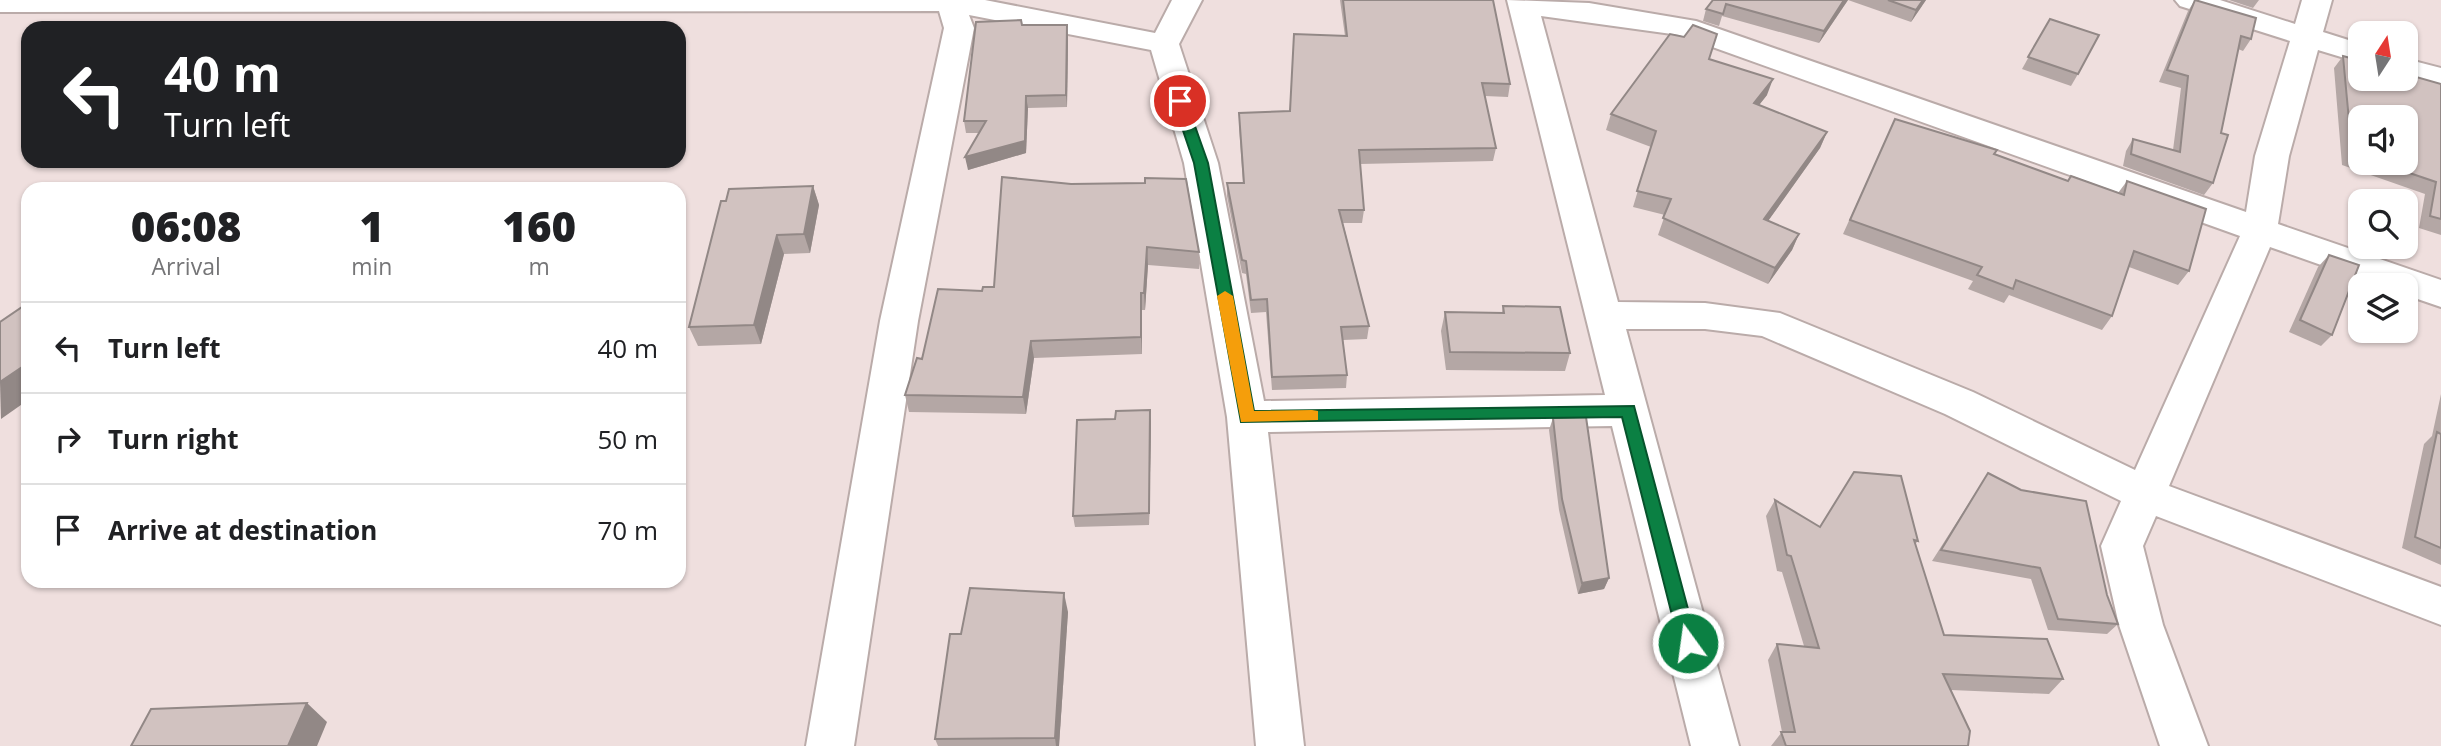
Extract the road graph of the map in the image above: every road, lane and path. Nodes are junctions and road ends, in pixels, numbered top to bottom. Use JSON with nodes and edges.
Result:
{"nodes":[{"id":1,"x":634,"y":0,"type":"edge"},
{"id":2,"x":1187,"y":0,"type":"edge"},
{"id":3,"x":2190,"y":0,"type":"edge"},
{"id":4,"x":2317,"y":0,"type":"edge"},
{"id":5,"x":950,"y":1,"type":"edge"},
{"id":6,"x":0,"y":3,"type":"edge"},
{"id":7,"x":1523,"y":3,"type":"edge"},
{"id":8,"x":2306,"y":37,"type":"junction"},
{"id":9,"x":1164,"y":44,"type":"junction"},
{"id":10,"x":2348,"y":50,"type":"edge"},
{"id":11,"x":2418,"y":71,"type":"edge"},
{"id":12,"x":2441,"y":78,"type":"edge"},
{"id":13,"x":2260,"y":230,"type":"junction"},
{"id":14,"x":2441,"y":294,"type":"edge"},
{"id":15,"x":1603,"y":315,"type":"junction"},
{"id":16,"x":1628,"y":410,"type":"junction"},
{"id":17,"x":1247,"y":417,"type":"junction"},
{"id":18,"x":2146,"y":494,"type":"junction"},
{"id":19,"x":2441,"y":606,"type":"edge"},
{"id":20,"x":830,"y":746,"type":"edge"},
{"id":21,"x":1280,"y":746,"type":"edge"},
{"id":22,"x":1714,"y":746,"type":"edge"},
{"id":23,"x":2184,"y":746,"type":"edge"}],
"edges":[{"from":1,"to":5,"type":"street"},
{"from":1,"to":6,"type":"street"},
{"from":2,"to":9,"type":"street"},
{"from":3,"to":8,"type":"street"},
{"from":4,"to":8,"type":"street"},
{"from":5,"to":9,"type":"street"},
{"from":5,"to":20,"type":"street"},
{"from":7,"to":13,"type":"street"},
{"from":7,"to":15,"type":"street"},
{"from":8,"to":10,"type":"street"},
{"from":8,"to":13,"type":"street"},
{"from":9,"to":17,"type":"street"},
{"from":11,"to":12,"type":"street"},
{"from":13,"to":14,"type":"street"},
{"from":13,"to":18,"type":"street"},
{"from":15,"to":16,"type":"street"},
{"from":15,"to":18,"type":"street"},
{"from":16,"to":17,"type":"street"},
{"from":16,"to":22,"type":"street"},
{"from":17,"to":21,"type":"street"},
{"from":18,"to":19,"type":"street"},
{"from":18,"to":23,"type":"street"}]}
